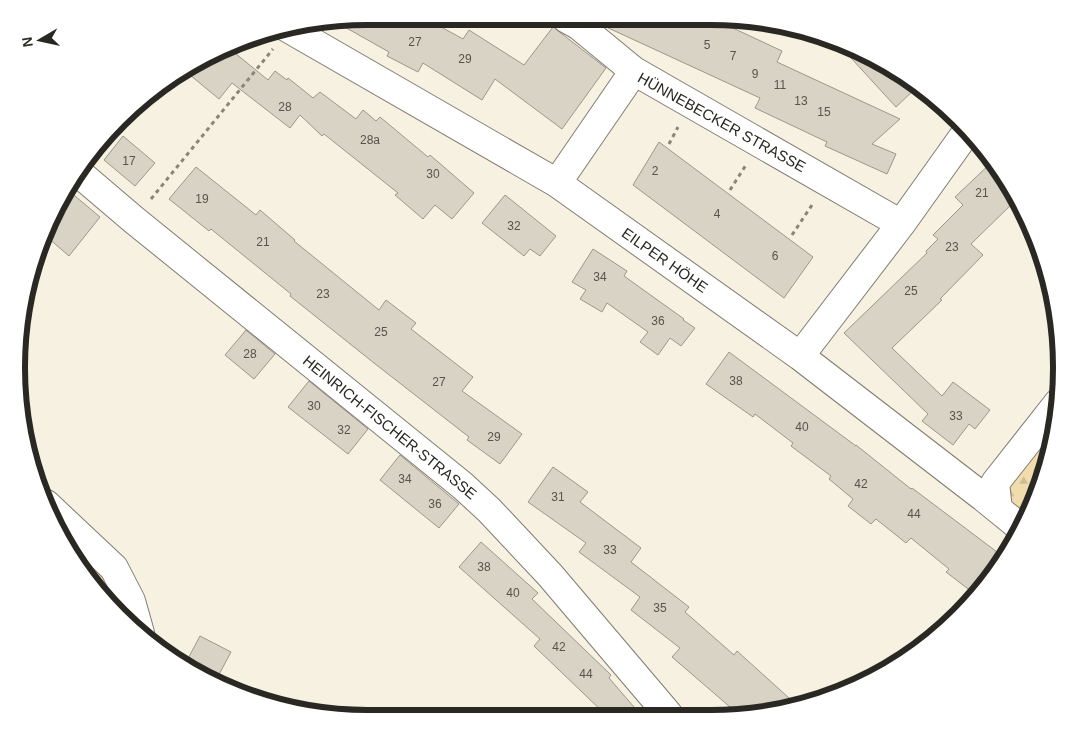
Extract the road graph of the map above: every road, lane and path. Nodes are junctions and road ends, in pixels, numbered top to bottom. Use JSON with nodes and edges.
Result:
{"nodes":[{"id":1,"x":579,"y":25,"type":"edge"},
{"id":2,"x":296,"y":33,"type":"edge"},
{"id":3,"x":280,"y":37,"type":"edge"},
{"id":4,"x":634,"y":71,"type":"junction"},
{"id":5,"x":963,"y":137,"type":"edge"},
{"id":6,"x":83,"y":177,"type":"edge"},
{"id":7,"x":828,"y":182,"type":"junction"},
{"id":8,"x":557,"y":183,"type":"junction"},
{"id":9,"x":149,"y":201,"type":"dead end"},
{"id":10,"x":901,"y":224,"type":"junction"},
{"id":11,"x":792,"y":236,"type":"dead end"},
{"id":12,"x":800,"y":356,"type":"junction"},
{"id":13,"x":1050,"y":413,"type":"edge"},
{"id":14,"x":998,"y":510,"type":"junction"},
{"id":15,"x":59,"y":516,"type":"edge"},
{"id":16,"x":1015,"y":524,"type":"edge"},
{"id":17,"x":136,"y":620,"type":"edge"},
{"id":18,"x":665,"y":710,"type":"edge"}],
"edges":[{"from":1,"to":4,"type":"street"},
{"from":2,"to":8,"type":"street","name":"EILPER HÖHE"},
{"from":3,"to":9,"type":"path"},
{"from":4,"to":7,"type":"street","name":"HÜNNEBECKER STRASSE"},
{"from":4,"to":8,"type":"street","name":"HÜNNEBECKER STRASSE"},
{"from":5,"to":10,"type":"street"},
{"from":6,"to":18,"type":"street","name":"HEINRICH-FISCHER-STRASSE"},
{"from":7,"to":10,"type":"street","name":"HÜNNEBECKER STRASSE"},
{"from":7,"to":11,"type":"path"},
{"from":8,"to":12,"type":"street","name":"EILPER HÖHE"},
{"from":10,"to":12,"type":"street"},
{"from":12,"to":14,"type":"street","name":"EILPER HÖHE"},
{"from":13,"to":14,"type":"street"},
{"from":14,"to":16,"type":"street","name":"EILPER HÖHE"},
{"from":15,"to":17,"type":"street"}]}
